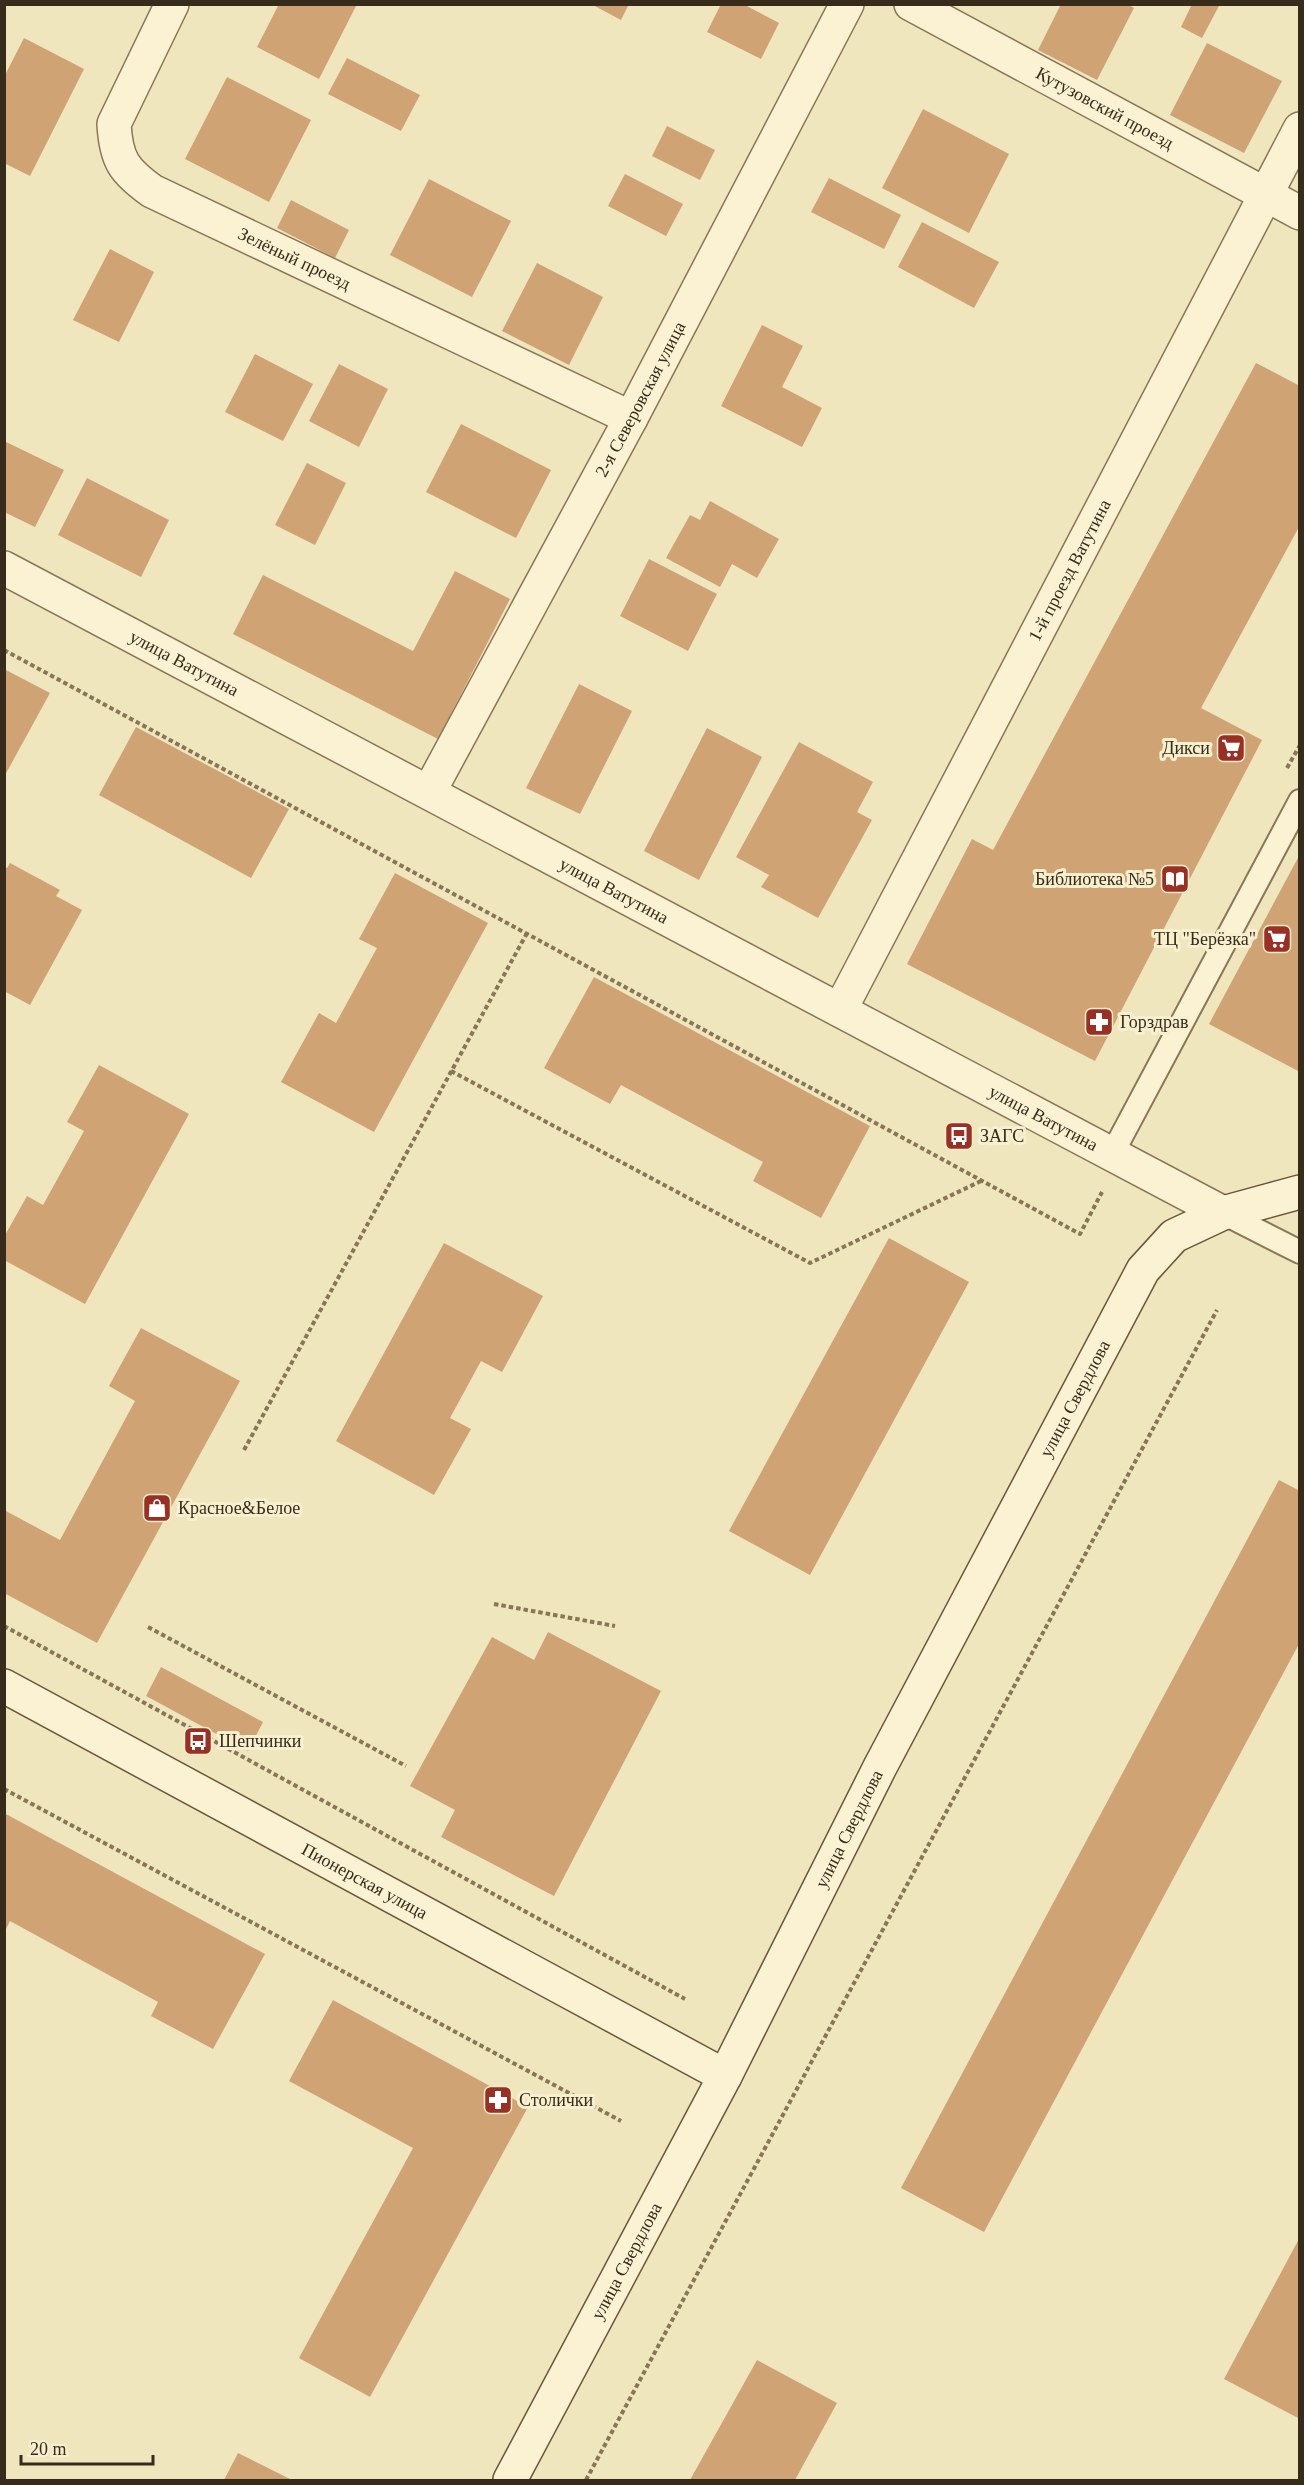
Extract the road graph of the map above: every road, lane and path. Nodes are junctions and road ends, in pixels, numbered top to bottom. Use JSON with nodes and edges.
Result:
{"nodes":[{"id":1,"x":172,"y":4,"type":"edge"},
{"id":2,"x":847,"y":4,"type":"edge"},
{"id":3,"x":912,"y":4,"type":"edge"},
{"id":4,"x":1299,"y":129,"type":"edge"},
{"id":5,"x":1265,"y":195,"type":"junction"},
{"id":6,"x":1299,"y":213,"type":"edge"},
{"id":7,"x":632,"y":418,"type":"junction"},
{"id":8,"x":4,"y":568,"type":"edge"},
{"id":9,"x":4,"y":650,"type":"edge"},
{"id":10,"x":429,"y":792,"type":"junction"},
{"id":11,"x":1299,"y":801,"type":"edge"},
{"id":12,"x":527,"y":933,"type":"junction"},
{"id":13,"x":840,"y":1010,"type":"junction"},
{"id":14,"x":451,"y":1071,"type":"junction"},
{"id":15,"x":1112,"y":1154,"type":"junction"},
{"id":16,"x":981,"y":1180,"type":"junction"},
{"id":17,"x":1299,"y":1192,"type":"edge"},
{"id":18,"x":1223,"y":1213,"type":"junction"},
{"id":19,"x":1080,"y":1234,"type":"dead end"},
{"id":20,"x":1299,"y":1252,"type":"edge"},
{"id":21,"x":1217,"y":1310,"type":"dead end"},
{"id":22,"x":244,"y":1450,"type":"dead end"},
{"id":23,"x":494,"y":1604,"type":"dead end"},
{"id":24,"x":4,"y":1626,"type":"edge"},
{"id":25,"x":615,"y":1626,"type":"dead end"},
{"id":26,"x":148,"y":1627,"type":"dead end"},
{"id":27,"x":4,"y":1686,"type":"edge"},
{"id":28,"x":406,"y":1766,"type":"dead end"},
{"id":29,"x":4,"y":1789,"type":"edge"},
{"id":30,"x":686,"y":1999,"type":"dead end"},
{"id":31,"x":725,"y":2076,"type":"junction"},
{"id":32,"x":621,"y":2121,"type":"dead end"},
{"id":33,"x":510,"y":2481,"type":"edge"},
{"id":34,"x":586,"y":2481,"type":"edge"}],
"edges":[{"from":1,"to":7,"type":"street","name":"Зелёный проезд"},
{"from":2,"to":7,"type":"street","name":"2-я Северовская улица"},
{"from":3,"to":5,"type":"street","name":"Кутузовский проезд"},
{"from":4,"to":5,"type":"street","name":"1-й проезд Ватутина"},
{"from":5,"to":6,"type":"street","name":"Кутузовский проезд"},
{"from":5,"to":13,"type":"street","name":"1-й проезд Ватутина"},
{"from":7,"to":10,"type":"street","name":"2-я Северовская улица"},
{"from":8,"to":10,"type":"street","name":"улица Ватутина"},
{"from":9,"to":12,"type":"path"},
{"from":10,"to":13,"type":"street","name":"улица Ватутина"},
{"from":11,"to":15,"type":"lane"},
{"from":12,"to":14,"type":"path"},
{"from":12,"to":16,"type":"path"},
{"from":13,"to":15,"type":"street","name":"улица Ватутина"},
{"from":14,"to":16,"type":"path"},
{"from":14,"to":22,"type":"path"},
{"from":15,"to":18,"type":"street","name":"улица Ватутина"},
{"from":16,"to":19,"type":"path"},
{"from":17,"to":18,"type":"street","name":"улица Свердлова"},
{"from":18,"to":20,"type":"lane"},
{"from":18,"to":31,"type":"street","name":"улица Свердлова"},
{"from":21,"to":34,"type":"path"},
{"from":23,"to":25,"type":"path"},
{"from":24,"to":30,"type":"path"},
{"from":26,"to":28,"type":"path"},
{"from":27,"to":31,"type":"street","name":"Пионерская улица"},
{"from":29,"to":32,"type":"path"},
{"from":31,"to":33,"type":"street","name":"улица Свердлова"}]}
